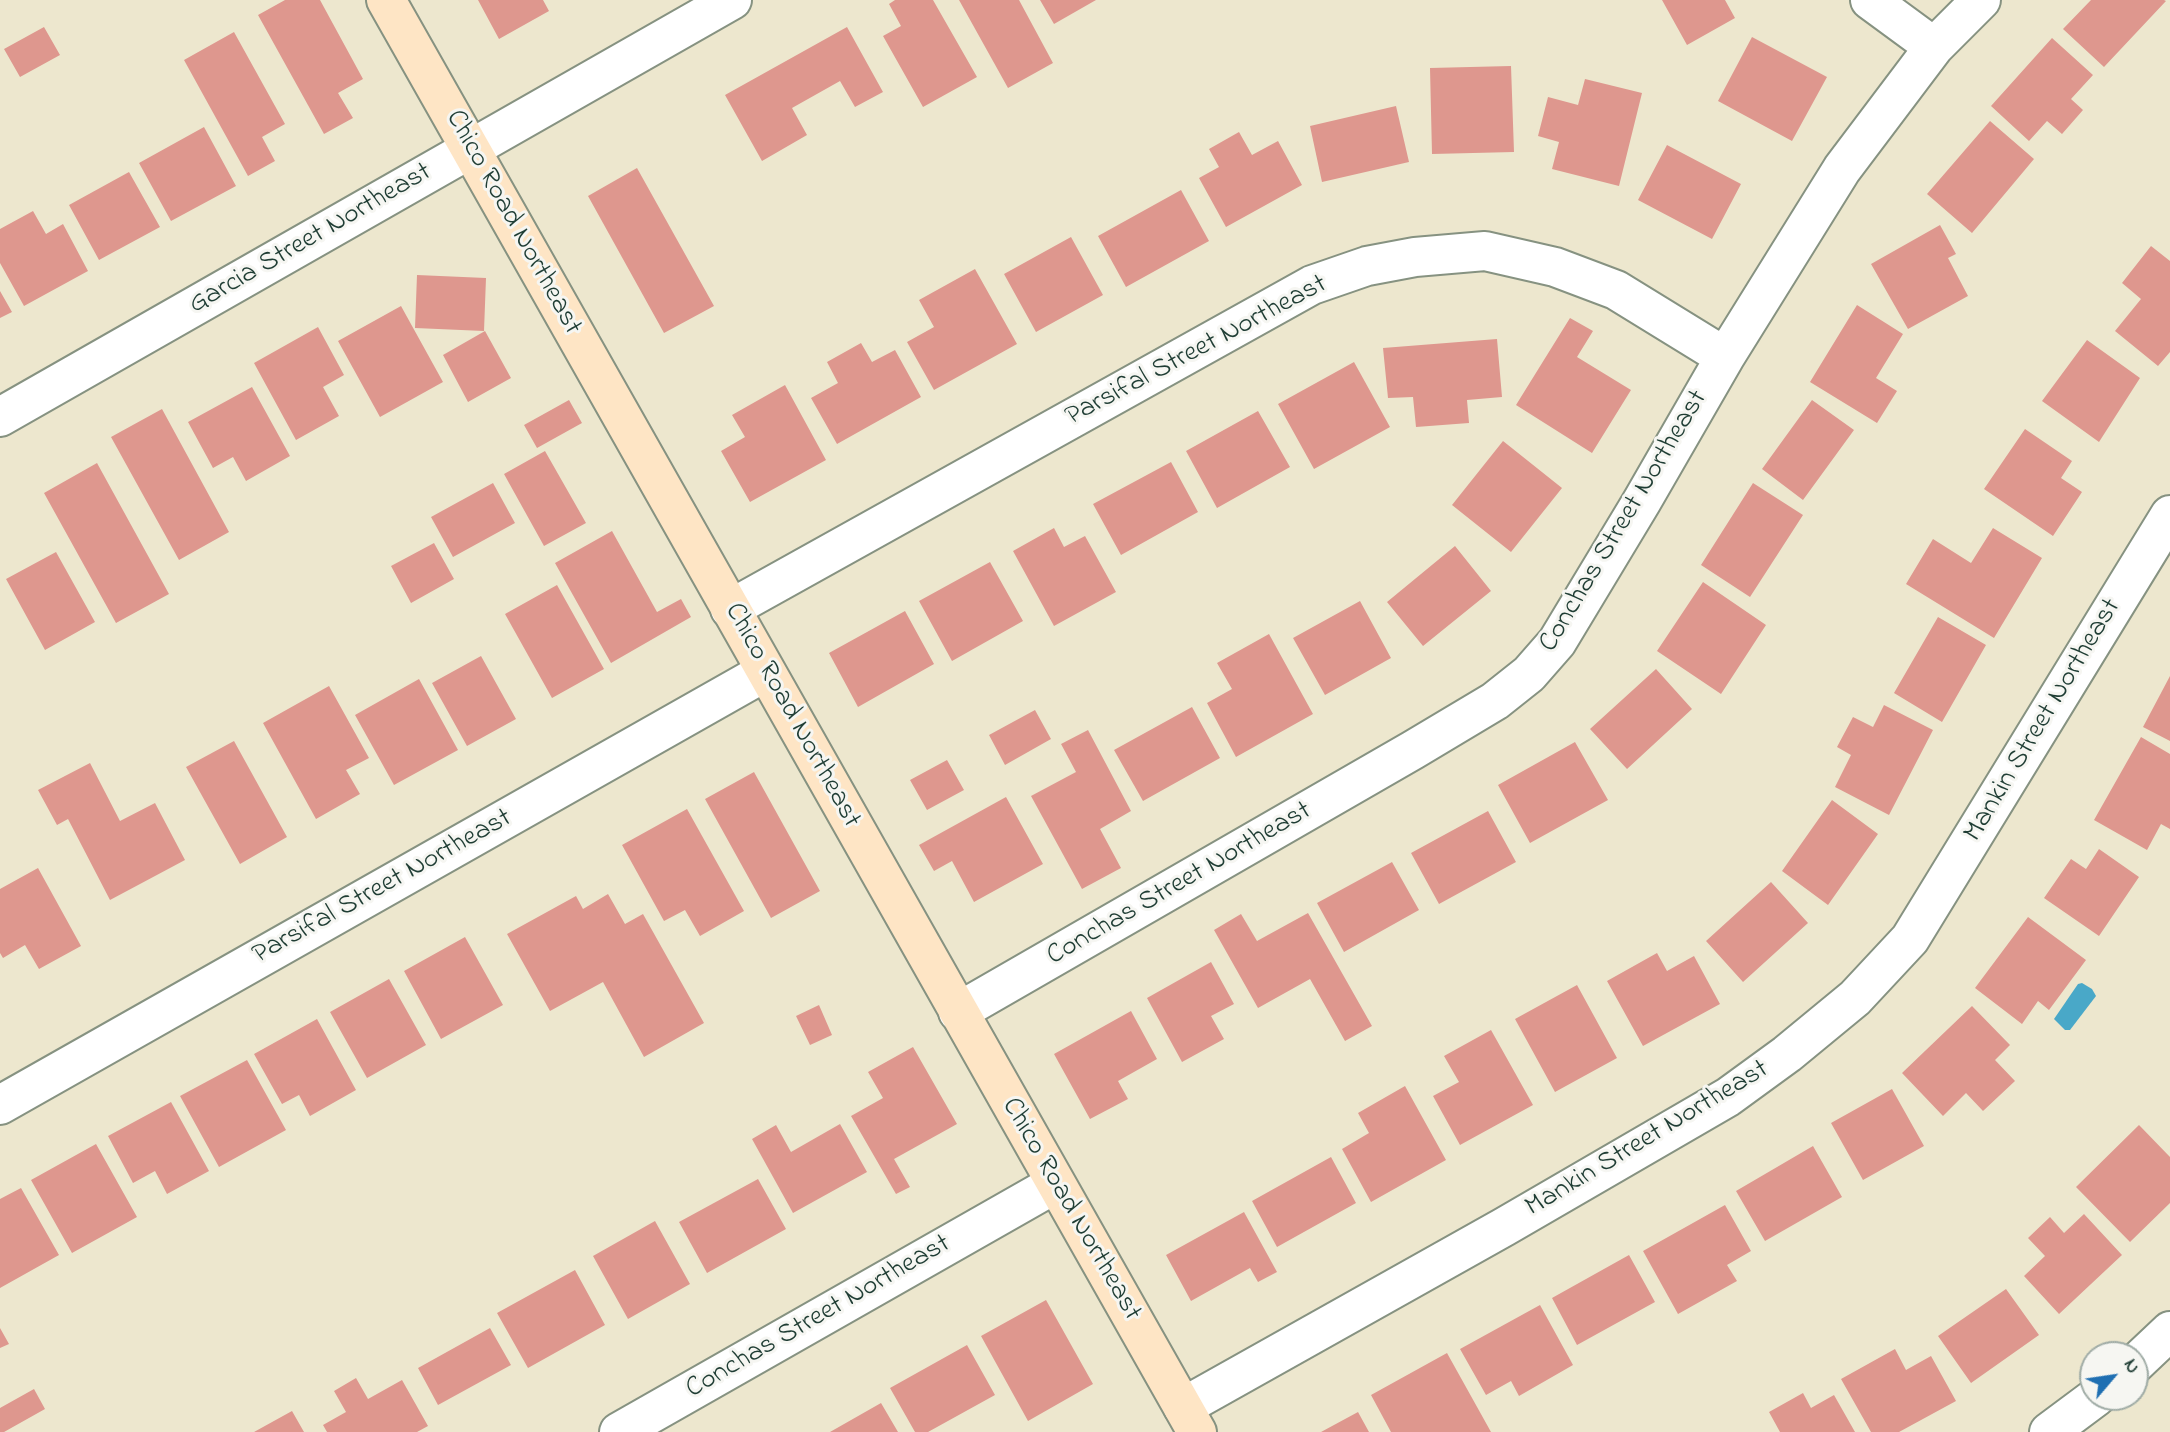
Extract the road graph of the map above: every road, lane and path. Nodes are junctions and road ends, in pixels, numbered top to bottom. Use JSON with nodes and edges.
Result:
{"nodes":[{"id":1,"x":387,"y":0,"type":"edge"},
{"id":2,"x":732,"y":0,"type":"edge"},
{"id":3,"x":1870,"y":0,"type":"edge"},
{"id":4,"x":1981,"y":0,"type":"edge"},
{"id":5,"x":1934,"y":47,"type":"junction"},
{"id":6,"x":471,"y":149,"type":"junction"},
{"id":7,"x":1725,"y":357,"type":"junction"},
{"id":8,"x":0,"y":417,"type":"edge"},
{"id":9,"x":2170,"y":515,"type":"edge"},
{"id":10,"x":730,"y":609,"type":"junction"},
{"id":11,"x":765,"y":672,"type":"junction"},
{"id":12,"x":958,"y":1012,"type":"junction"},
{"id":13,"x":0,"y":1105,"type":"edge"},
{"id":14,"x":1055,"y":1184,"type":"junction"},
{"id":15,"x":2170,"y":1331,"type":"edge"},
{"id":16,"x":2149,"y":1351,"type":"edge"},
{"id":17,"x":2079,"y":1410,"type":"edge"},
{"id":18,"x":1190,"y":1419,"type":"edge"},
{"id":19,"x":619,"y":1432,"type":"edge"},
{"id":20,"x":2049,"y":1432,"type":"edge"}],
"edges":[{"from":1,"to":6,"type":"street","name":"Chico Road Northeast"},
{"from":2,"to":6,"type":"street","name":"Garcia Street Northeast"},
{"from":3,"to":5,"type":"street"},
{"from":4,"to":5,"type":"street","name":"Conchas Street Northeast"},
{"from":5,"to":7,"type":"street","name":"Conchas Street Northeast"},
{"from":6,"to":8,"type":"street","name":"Garcia Street Northeast"},
{"from":6,"to":10,"type":"street","name":"Chico Road Northeast"},
{"from":7,"to":10,"type":"street","name":"Parsifal Street Northeast"},
{"from":7,"to":12,"type":"street","name":"Conchas Street Northeast"},
{"from":9,"to":18,"type":"street","name":"Mankin Street Northeast"},
{"from":10,"to":11,"type":"street","name":"Chico Road Northeast"},
{"from":11,"to":12,"type":"street","name":"Chico Road Northeast"},
{"from":11,"to":13,"type":"street","name":"Parsifal Street Northeast"},
{"from":12,"to":14,"type":"street","name":"Chico Road Northeast"},
{"from":14,"to":18,"type":"street","name":"Chico Road Northeast"},
{"from":14,"to":19,"type":"street","name":"Conchas Street Northeast"},
{"from":15,"to":16,"type":"street"},
{"from":17,"to":20,"type":"street"}]}
